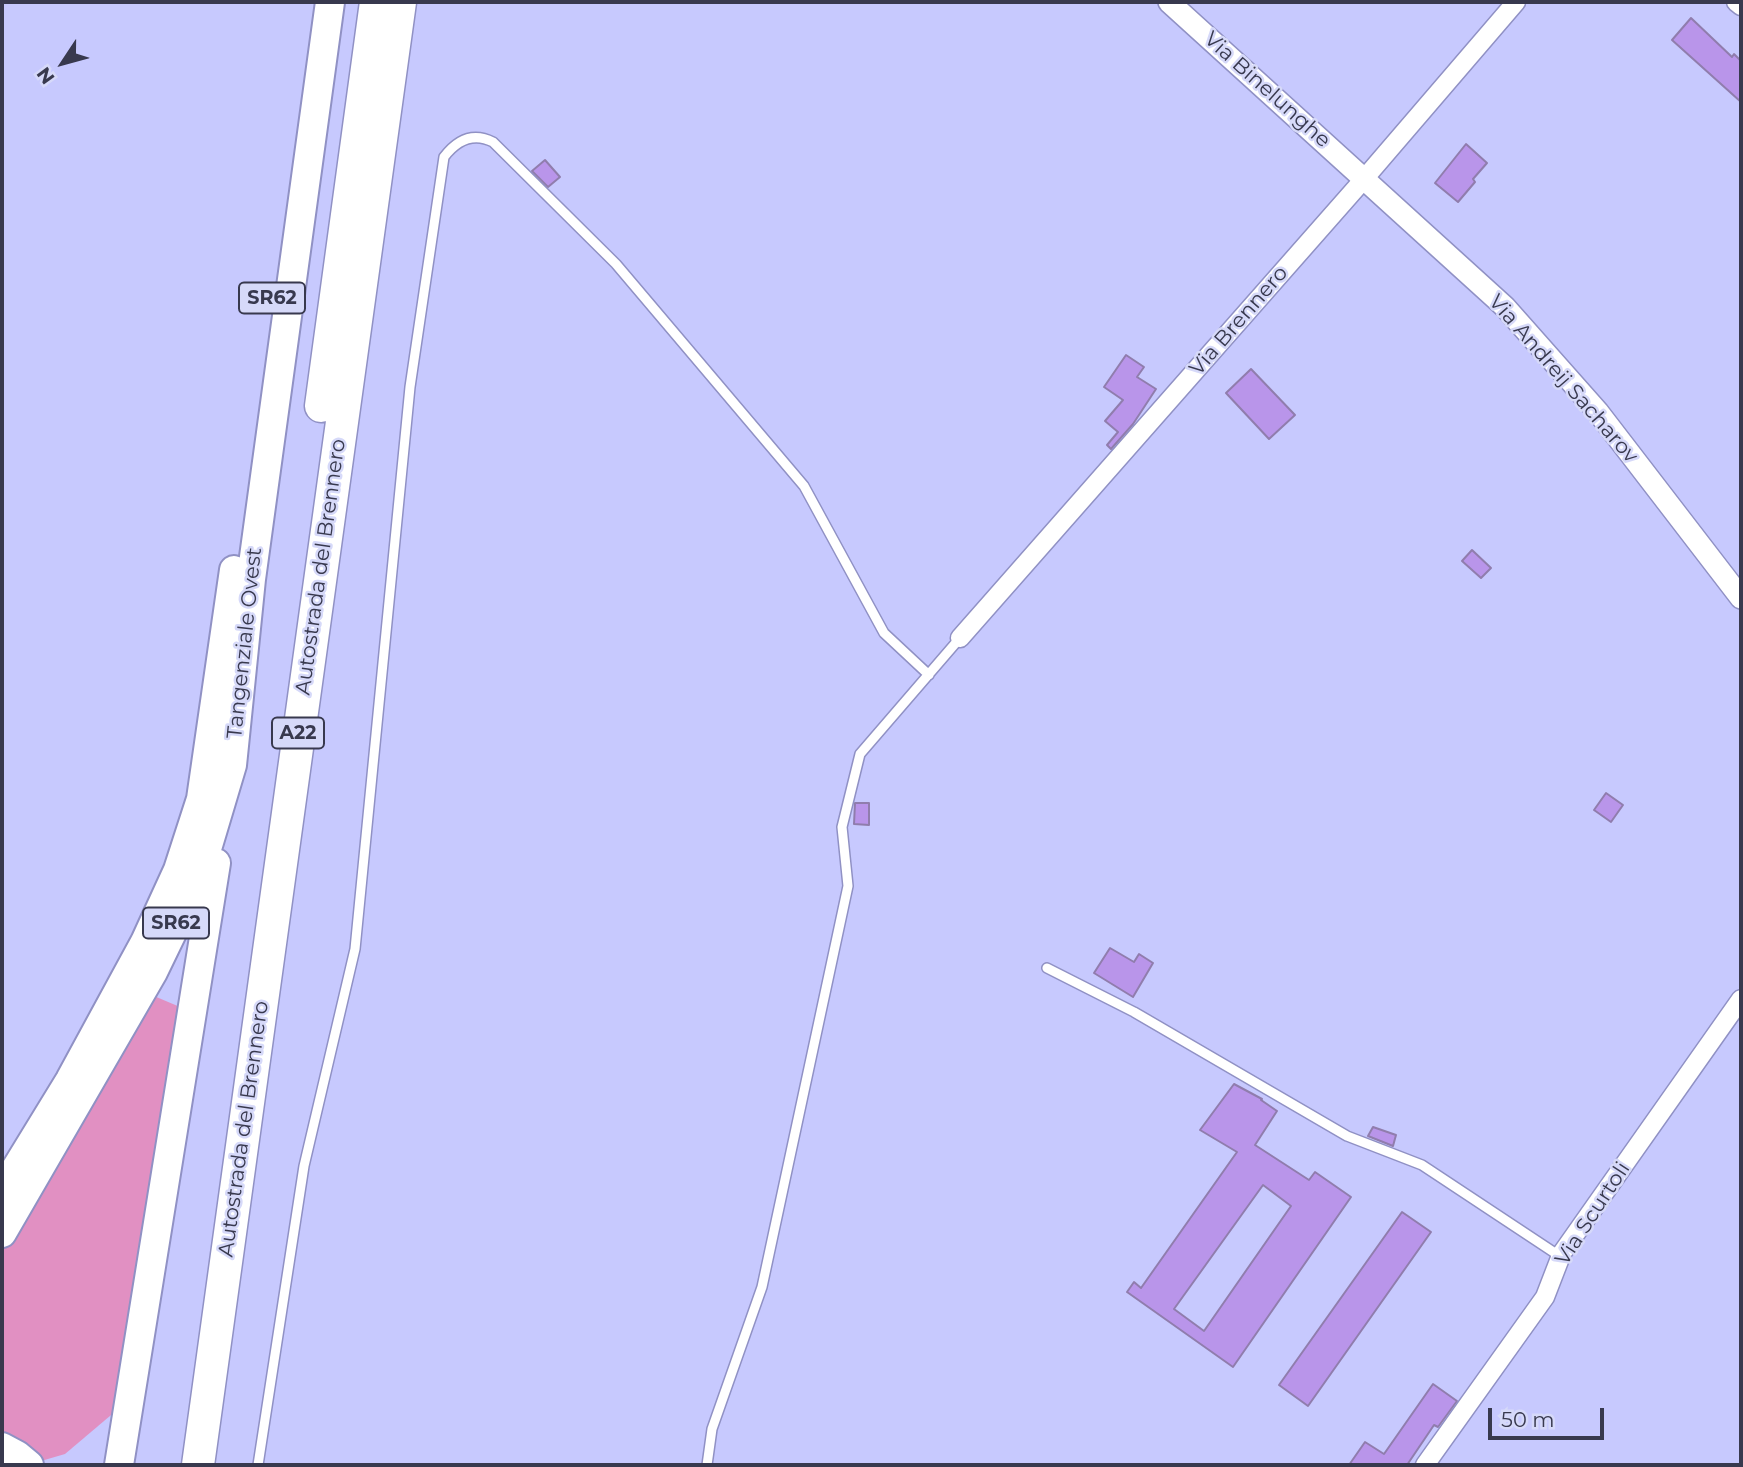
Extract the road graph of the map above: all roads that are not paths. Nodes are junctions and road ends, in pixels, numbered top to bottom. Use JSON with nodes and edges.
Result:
{"nodes":[{"id":1,"x":312,"y":2,"type":"edge"},
{"id":2,"x":330,"y":2,"type":"edge"},
{"id":3,"x":376,"y":2,"type":"edge"},
{"id":4,"x":400,"y":2,"type":"edge"},
{"id":5,"x":1169,"y":2,"type":"edge"},
{"id":6,"x":1516,"y":2,"type":"edge"},
{"id":7,"x":1736,"y":2,"type":"edge"},
{"id":8,"x":1741,"y":6,"type":"edge"},
{"id":9,"x":1364,"y":179,"type":"junction"},
{"id":10,"x":1741,"y":598,"type":"edge"},
{"id":11,"x":960,"y":638,"type":"joint"},
{"id":12,"x":929,"y":675,"type":"junction"},
{"id":13,"x":232,"y":765,"type":"junction"},
{"id":14,"x":1046,"y":968,"type":"dead end"},
{"id":15,"x":1741,"y":999,"type":"edge"},
{"id":16,"x":70,"y":1080,"type":"junction"},
{"id":17,"x":2,"y":1157,"type":"edge"},
{"id":18,"x":2,"y":1191,"type":"edge"},
{"id":19,"x":2,"y":1233,"type":"edge"},
{"id":20,"x":1561,"y":1257,"type":"junction"},
{"id":21,"x":2,"y":1447,"type":"edge"},
{"id":22,"x":29,"y":1465,"type":"edge"},
{"id":23,"x":119,"y":1465,"type":"edge"},
{"id":24,"x":176,"y":1465,"type":"edge"},
{"id":25,"x":198,"y":1465,"type":"edge"},
{"id":26,"x":257,"y":1465,"type":"edge"},
{"id":27,"x":707,"y":1465,"type":"edge"},
{"id":28,"x":1425,"y":1465,"type":"edge"}],
"edges":[{"from":1,"to":16,"type":"highway","name":"Tangenziale Ovest","number":"SR62"},
{"from":2,"to":13,"type":"highway","name":"Tangenziale Ovest","number":"SR62"},
{"from":3,"to":24,"type":"highway","name":"Autostrada del Brennero","number":"A22"},
{"from":4,"to":25,"type":"highway","name":"Autostrada del Brennero","number":"A22"},
{"from":5,"to":9,"type":"street","name":"Via Binelunghe"},
{"from":6,"to":9,"type":"street","name":"Via Brennero"},
{"from":7,"to":8,"type":"street"},
{"from":9,"to":10,"type":"street","name":"Via Andreij Sacharov"},
{"from":9,"to":11,"type":"street","name":"Via Brennero"},
{"from":11,"to":12,"type":"lane"},
{"from":12,"to":26,"type":"lane"},
{"from":12,"to":27,"type":"lane"},
{"from":13,"to":19,"type":"highway","name":"Tangenziale Ovest","number":"SR62"},
{"from":13,"to":23,"type":"highway"},
{"from":14,"to":20,"type":"lane"},
{"from":15,"to":20,"type":"street","name":"Via Scurtoli"},
{"from":16,"to":17,"type":"highway"},
{"from":16,"to":18,"type":"highway","name":"Tangenziale Ovest","number":"SR62"},
{"from":20,"to":28,"type":"street","name":"Via Scurtoli"},
{"from":21,"to":22,"type":"highway"}]}
